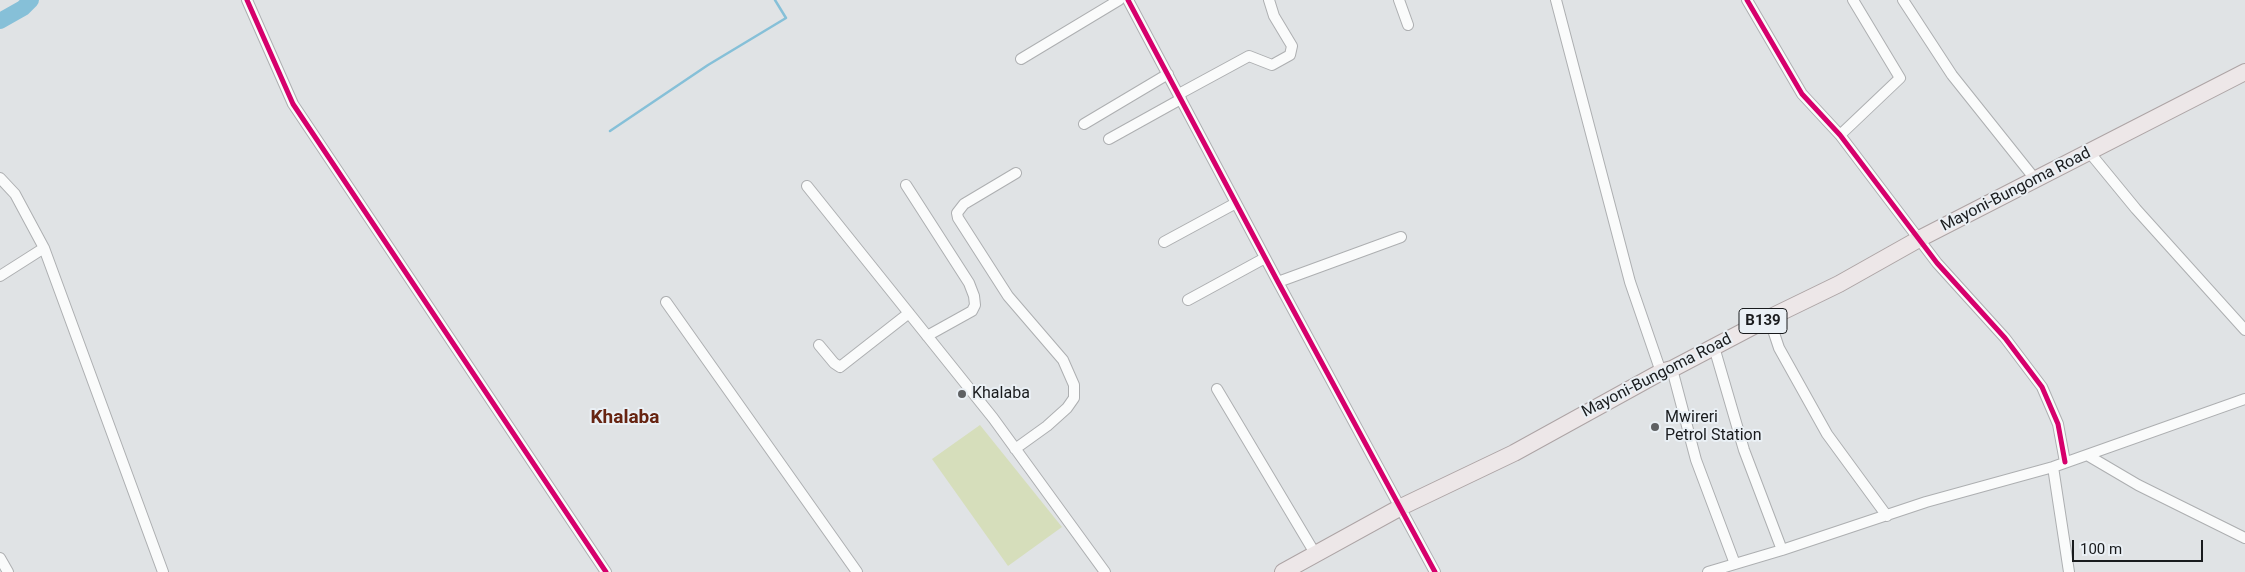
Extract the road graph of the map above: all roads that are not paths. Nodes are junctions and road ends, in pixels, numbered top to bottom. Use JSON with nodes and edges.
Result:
{"nodes":[{"id":1,"x":247,"y":0,"type":"edge"},
{"id":2,"x":1119,"y":0,"type":"edge"},
{"id":3,"x":1128,"y":0,"type":"edge"},
{"id":4,"x":1268,"y":0,"type":"edge"},
{"id":5,"x":1398,"y":0,"type":"edge"},
{"id":6,"x":1556,"y":0,"type":"edge"},
{"id":7,"x":1747,"y":0,"type":"edge"},
{"id":8,"x":1853,"y":0,"type":"edge"},
{"id":9,"x":1903,"y":0,"type":"edge"},
{"id":10,"x":1408,"y":25,"type":"dead end"},
{"id":11,"x":1021,"y":59,"type":"dead end"},
{"id":12,"x":2245,"y":72,"type":"edge"},
{"id":13,"x":1168,"y":74,"type":"junction"},
{"id":14,"x":1180,"y":96,"type":"junction"},
{"id":15,"x":1084,"y":124,"type":"dead end"},
{"id":16,"x":1840,"y":135,"type":"junction"},
{"id":17,"x":1109,"y":139,"type":"dead end"},
{"id":18,"x":2090,"y":153,"type":"junction"},
{"id":19,"x":1016,"y":173,"type":"dead end"},
{"id":20,"x":0,"y":178,"type":"edge"},
{"id":21,"x":2035,"y":179,"type":"junction"},
{"id":22,"x":906,"y":185,"type":"dead end"},
{"id":23,"x":807,"y":186,"type":"dead end"},
{"id":24,"x":1236,"y":203,"type":"junction"},
{"id":25,"x":1401,"y":237,"type":"dead end"},
{"id":26,"x":1919,"y":239,"type":"junction"},
{"id":27,"x":1164,"y":242,"type":"dead end"},
{"id":28,"x":44,"y":248,"type":"junction"},
{"id":29,"x":1265,"y":258,"type":"junction"},
{"id":30,"x":0,"y":276,"type":"edge"},
{"id":31,"x":1278,"y":282,"type":"junction"},
{"id":32,"x":1188,"y":300,"type":"dead end"},
{"id":33,"x":666,"y":302,"type":"dead end"},
{"id":34,"x":909,"y":313,"type":"junction"},
{"id":35,"x":1769,"y":318,"type":"junction"},
{"id":36,"x":2245,"y":330,"type":"edge"},
{"id":37,"x":927,"y":336,"type":"junction"},
{"id":38,"x":819,"y":345,"type":"dead end"},
{"id":39,"x":1714,"y":348,"type":"junction"},
{"id":40,"x":1667,"y":371,"type":"junction"},
{"id":41,"x":1217,"y":389,"type":"dead end"},
{"id":42,"x":2245,"y":399,"type":"edge"},
{"id":43,"x":1014,"y":448,"type":"junction"},
{"id":44,"x":2087,"y":455,"type":"junction"},
{"id":45,"x":2065,"y":462,"type":"junction"},
{"id":46,"x":2053,"y":467,"type":"junction"},
{"id":47,"x":1401,"y":508,"type":"junction"},
{"id":48,"x":1887,"y":516,"type":"junction"},
{"id":49,"x":2245,"y":538,"type":"edge"},
{"id":50,"x":1782,"y":550,"type":"junction"},
{"id":51,"x":1316,"y":555,"type":"junction"},
{"id":52,"x":0,"y":558,"type":"edge"},
{"id":53,"x":1735,"y":564,"type":"junction"},
{"id":54,"x":8,"y":572,"type":"edge"},
{"id":55,"x":163,"y":572,"type":"edge"},
{"id":56,"x":606,"y":572,"type":"edge"},
{"id":57,"x":857,"y":572,"type":"edge"},
{"id":58,"x":1105,"y":572,"type":"edge"},
{"id":59,"x":1283,"y":572,"type":"edge"},
{"id":60,"x":1435,"y":572,"type":"edge"},
{"id":61,"x":1708,"y":572,"type":"edge"},
{"id":62,"x":2069,"y":572,"type":"edge"}],
"edges":[{"from":1,"to":56,"type":"street"},
{"from":2,"to":11,"type":"street"},
{"from":3,"to":13,"type":"street"},
{"from":4,"to":14,"type":"street"},
{"from":5,"to":10,"type":"street"},
{"from":6,"to":40,"type":"street"},
{"from":7,"to":16,"type":"street"},
{"from":8,"to":16,"type":"street"},
{"from":9,"to":21,"type":"street"},
{"from":12,"to":18,"type":"main road","name":"Mayoni-Bungoma Road","number":"B139"},
{"from":13,"to":14,"type":"street"},
{"from":13,"to":15,"type":"street"},
{"from":14,"to":17,"type":"street"},
{"from":14,"to":24,"type":"street"},
{"from":16,"to":26,"type":"street"},
{"from":18,"to":21,"type":"main road","name":"Mayoni-Bungoma Road","number":"B139"},
{"from":18,"to":36,"type":"street"},
{"from":19,"to":43,"type":"street"},
{"from":20,"to":28,"type":"street"},
{"from":21,"to":26,"type":"main road","name":"Mayoni-Bungoma Road","number":"B139"},
{"from":22,"to":37,"type":"street"},
{"from":23,"to":34,"type":"street"},
{"from":24,"to":27,"type":"street"},
{"from":24,"to":29,"type":"street"},
{"from":25,"to":31,"type":"street"},
{"from":26,"to":35,"type":"main road","name":"Mayoni-Bungoma Road","number":"B139"},
{"from":26,"to":45,"type":"street"},
{"from":28,"to":30,"type":"street"},
{"from":28,"to":55,"type":"street"},
{"from":29,"to":31,"type":"street"},
{"from":29,"to":32,"type":"street"},
{"from":31,"to":47,"type":"street"},
{"from":33,"to":57,"type":"street"},
{"from":34,"to":37,"type":"street"},
{"from":34,"to":38,"type":"street"},
{"from":35,"to":39,"type":"main road","name":"Mayoni-Bungoma Road","number":"B139"},
{"from":35,"to":48,"type":"street"},
{"from":37,"to":43,"type":"street"},
{"from":39,"to":40,"type":"main road","name":"Mayoni-Bungoma Road","number":"B139"},
{"from":39,"to":50,"type":"street"},
{"from":40,"to":47,"type":"main road","name":"Mayoni-Bungoma Road","number":"B139"},
{"from":40,"to":53,"type":"street"},
{"from":41,"to":51,"type":"street"},
{"from":42,"to":44,"type":"street"},
{"from":43,"to":58,"type":"street"},
{"from":44,"to":45,"type":"street"},
{"from":44,"to":49,"type":"street"},
{"from":45,"to":46,"type":"street"},
{"from":46,"to":48,"type":"street"},
{"from":46,"to":62,"type":"street"},
{"from":47,"to":51,"type":"main road","name":"Mayoni-Bungoma Road","number":"B139"},
{"from":47,"to":60,"type":"street"},
{"from":48,"to":50,"type":"street"},
{"from":50,"to":53,"type":"street"},
{"from":51,"to":59,"type":"main road","name":"Mayoni-Bungoma Road","number":"B139"},
{"from":52,"to":54,"type":"street"},
{"from":53,"to":61,"type":"street"}]}
